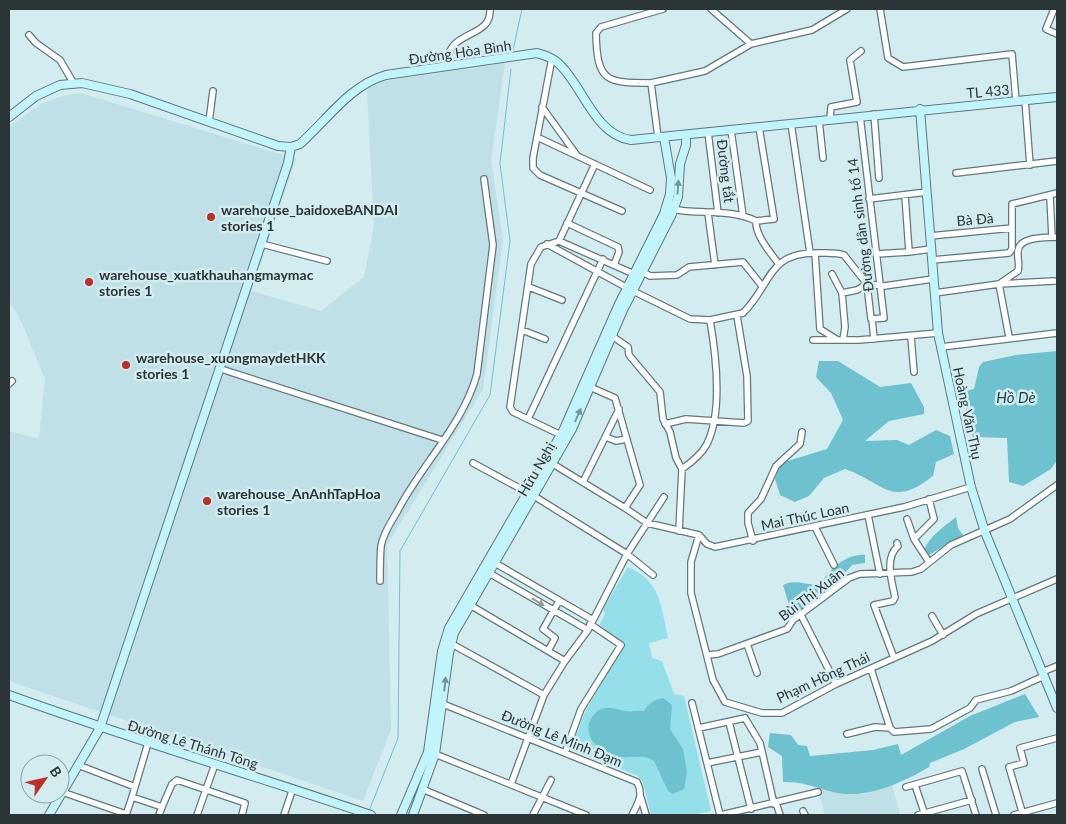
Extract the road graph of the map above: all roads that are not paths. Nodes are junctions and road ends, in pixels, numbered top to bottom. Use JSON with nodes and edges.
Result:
{"nodes":[{"id":1,"x":490,"y":9,"type":"edge"},
{"id":2,"x":663,"y":9,"type":"edge"},
{"id":3,"x":711,"y":9,"type":"edge"},
{"id":4,"x":848,"y":9,"type":"edge"},
{"id":5,"x":880,"y":9,"type":"edge"},
{"id":6,"x":1055,"y":13,"type":"edge"},
{"id":7,"x":1057,"y":34,"type":"edge"},
{"id":8,"x":29,"y":35,"type":"dead end"},
{"id":9,"x":751,"y":44,"type":"junction"},
{"id":10,"x":861,"y":51,"type":"dead end"},
{"id":11,"x":552,"y":58,"type":"junction"},
{"id":12,"x":443,"y":67,"type":"junction"},
{"id":13,"x":652,"y":83,"type":"junction"},
{"id":14,"x":74,"y":84,"type":"junction"},
{"id":15,"x":214,"y":91,"type":"dead end"},
{"id":16,"x":1057,"y":97,"type":"edge"},
{"id":17,"x":1025,"y":100,"type":"junction"},
{"id":18,"x":1016,"y":101,"type":"junction"},
{"id":19,"x":542,"y":107,"type":"junction"},
{"id":20,"x":920,"y":109,"type":"junction"},
{"id":21,"x":874,"y":114,"type":"junction"},
{"id":22,"x":860,"y":116,"type":"junction"},
{"id":23,"x":9,"y":117,"type":"edge"},
{"id":24,"x":830,"y":119,"type":"junction"},
{"id":25,"x":819,"y":120,"type":"junction"},
{"id":26,"x":209,"y":122,"type":"junction"},
{"id":27,"x":791,"y":123,"type":"junction"},
{"id":28,"x":759,"y":127,"type":"junction"},
{"id":29,"x":732,"y":130,"type":"junction"},
{"id":30,"x":708,"y":132,"type":"junction"},
{"id":31,"x":686,"y":135,"type":"junction"},
{"id":32,"x":537,"y":137,"type":"junction"},
{"id":33,"x":661,"y":137,"type":"junction"},
{"id":34,"x":291,"y":147,"type":"junction"},
{"id":35,"x":576,"y":155,"type":"junction"},
{"id":36,"x":823,"y":158,"type":"dead end"},
{"id":37,"x":1057,"y":162,"type":"edge"},
{"id":38,"x":595,"y":164,"type":"junction"},
{"id":39,"x":1030,"y":165,"type":"junction"},
{"id":40,"x":956,"y":173,"type":"dead end"},
{"id":41,"x":879,"y":178,"type":"dead end"},
{"id":42,"x":484,"y":179,"type":"dead end"},
{"id":43,"x":650,"y":190,"type":"dead end"},
{"id":44,"x":581,"y":192,"type":"junction"},
{"id":45,"x":927,"y":192,"type":"junction"},
{"id":46,"x":1057,"y":193,"type":"edge"},
{"id":47,"x":905,"y":195,"type":"junction"},
{"id":48,"x":1050,"y":197,"type":"junction"},
{"id":49,"x":869,"y":199,"type":"junction"},
{"id":50,"x":670,"y":208,"type":"junction"},
{"id":51,"x":622,"y":211,"type":"dead end"},
{"id":52,"x":708,"y":213,"type":"junction"},
{"id":53,"x":718,"y":214,"type":"junction"},
{"id":54,"x":743,"y":216,"type":"junction"},
{"id":55,"x":756,"y":221,"type":"junction"},
{"id":56,"x":567,"y":222,"type":"junction"},
{"id":57,"x":1012,"y":228,"type":"junction"},
{"id":58,"x":930,"y":236,"type":"junction"},
{"id":59,"x":1055,"y":237,"type":"edge"},
{"id":60,"x":559,"y":241,"type":"junction"},
{"id":61,"x":262,"y":244,"type":"junction"},
{"id":62,"x":547,"y":244,"type":"junction"},
{"id":63,"x":1015,"y":248,"type":"junction"},
{"id":64,"x":931,"y":249,"type":"junction"},
{"id":65,"x":909,"y":252,"type":"junction"},
{"id":66,"x":813,"y":253,"type":"junction"},
{"id":67,"x":876,"y":254,"type":"junction"},
{"id":68,"x":603,"y":260,"type":"junction"},
{"id":69,"x":932,"y":260,"type":"junction"},
{"id":70,"x":328,"y":261,"type":"dead end"},
{"id":71,"x":778,"y":263,"type":"junction"},
{"id":72,"x":614,"y":264,"type":"junction"},
{"id":73,"x":715,"y":265,"type":"junction"},
{"id":74,"x":597,"y":272,"type":"junction"},
{"id":75,"x":643,"y":272,"type":"junction"},
{"id":76,"x":634,"y":274,"type":"junction"},
{"id":77,"x":832,"y":274,"type":"dead end"},
{"id":78,"x":934,"y":279,"type":"junction"},
{"id":79,"x":1054,"y":281,"type":"dead end"},
{"id":80,"x":867,"y":284,"type":"junction"},
{"id":81,"x":999,"y":284,"type":"junction"},
{"id":82,"x":880,"y":285,"type":"junction"},
{"id":83,"x":762,"y":286,"type":"junction"},
{"id":84,"x":529,"y":287,"type":"junction"},
{"id":85,"x":630,"y":290,"type":"junction"},
{"id":86,"x":842,"y":293,"type":"junction"},
{"id":87,"x":935,"y":293,"type":"junction"},
{"id":88,"x":562,"y":300,"type":"dead end"},
{"id":89,"x":737,"y":316,"type":"junction"},
{"id":90,"x":872,"y":319,"type":"junction"},
{"id":91,"x":710,"y":320,"type":"junction"},
{"id":92,"x":522,"y":330,"type":"junction"},
{"id":93,"x":938,"y":333,"type":"junction"},
{"id":94,"x":1057,"y":333,"type":"edge"},
{"id":95,"x":612,"y":336,"type":"junction"},
{"id":96,"x":912,"y":337,"type":"junction"},
{"id":97,"x":1009,"y":337,"type":"junction"},
{"id":98,"x":545,"y":339,"type":"dead end"},
{"id":99,"x":874,"y":339,"type":"junction"},
{"id":100,"x":813,"y":340,"type":"dead end"},
{"id":101,"x":840,"y":340,"type":"junction"},
{"id":102,"x":941,"y":346,"type":"junction"},
{"id":103,"x":221,"y":369,"type":"junction"},
{"id":104,"x":914,"y":372,"type":"dead end"},
{"id":105,"x":590,"y":387,"type":"junction"},
{"id":106,"x":618,"y":409,"type":"junction"},
{"id":107,"x":528,"y":419,"type":"junction"},
{"id":108,"x":714,"y":420,"type":"junction"},
{"id":109,"x":665,"y":424,"type":"junction"},
{"id":110,"x":802,"y":432,"type":"dead end"},
{"id":111,"x":561,"y":435,"type":"junction"},
{"id":112,"x":606,"y":437,"type":"junction"},
{"id":113,"x":627,"y":439,"type":"junction"},
{"id":114,"x":442,"y":440,"type":"junction"},
{"id":115,"x":556,"y":451,"type":"junction"},
{"id":116,"x":474,"y":463,"type":"dead end"},
{"id":117,"x":553,"y":464,"type":"junction"},
{"id":118,"x":682,"y":469,"type":"junction"},
{"id":119,"x":583,"y":482,"type":"junction"},
{"id":120,"x":1057,"y":485,"type":"edge"},
{"id":121,"x":971,"y":487,"type":"junction"},
{"id":122,"x":531,"y":494,"type":"junction"},
{"id":123,"x":664,"y":497,"type":"dead end"},
{"id":124,"x":929,"y":499,"type":"junction"},
{"id":125,"x":625,"y":508,"type":"junction"},
{"id":126,"x":868,"y":515,"type":"junction"},
{"id":127,"x":907,"y":519,"type":"dead end"},
{"id":128,"x":647,"y":523,"type":"junction"},
{"id":129,"x":815,"y":527,"type":"junction"},
{"id":130,"x":679,"y":531,"type":"junction"},
{"id":131,"x":985,"y":532,"type":"junction"},
{"id":132,"x":699,"y":535,"type":"junction"},
{"id":133,"x":914,"y":540,"type":"junction"},
{"id":134,"x":753,"y":541,"type":"junction"},
{"id":135,"x":897,"y":542,"type":"dead end"},
{"id":136,"x":628,"y":554,"type":"junction"},
{"id":137,"x":930,"y":562,"type":"junction"},
{"id":138,"x":491,"y":563,"type":"junction"},
{"id":139,"x":834,"y":565,"type":"dead end"},
{"id":140,"x":489,"y":573,"type":"junction"},
{"id":141,"x":880,"y":574,"type":"junction"},
{"id":142,"x":890,"y":574,"type":"junction"},
{"id":143,"x":653,"y":575,"type":"dead end"},
{"id":144,"x":1057,"y":579,"type":"edge"},
{"id":145,"x":380,"y":581,"type":"dead end"},
{"id":146,"x":525,"y":581,"type":"junction"},
{"id":147,"x":520,"y":591,"type":"junction"},
{"id":148,"x":1011,"y":598,"type":"junction"},
{"id":149,"x":559,"y":601,"type":"junction"},
{"id":150,"x":470,"y":605,"type":"junction"},
{"id":151,"x":554,"y":612,"type":"junction"},
{"id":152,"x":801,"y":615,"type":"junction"},
{"id":153,"x":932,"y":616,"type":"dead end"},
{"id":154,"x":590,"y":625,"type":"junction"},
{"id":155,"x":943,"y":635,"type":"junction"},
{"id":156,"x":450,"y":643,"type":"junction"},
{"id":157,"x":747,"y":644,"type":"junction"},
{"id":158,"x":548,"y":651,"type":"junction"},
{"id":159,"x":707,"y":655,"type":"junction"},
{"id":160,"x":894,"y":658,"type":"junction"},
{"id":161,"x":565,"y":661,"type":"junction"},
{"id":162,"x":1057,"y":666,"type":"edge"},
{"id":163,"x":871,"y":669,"type":"junction"},
{"id":164,"x":757,"y":673,"type":"dead end"},
{"id":165,"x":1043,"y":674,"type":"junction"},
{"id":166,"x":836,"y":684,"type":"junction"},
{"id":167,"x":9,"y":695,"type":"edge"},
{"id":168,"x":544,"y":695,"type":"junction"},
{"id":169,"x":692,"y":702,"type":"dead end"},
{"id":170,"x":443,"y":704,"type":"junction"},
{"id":171,"x":1057,"y":708,"type":"edge"},
{"id":172,"x":748,"y":710,"type":"junction"},
{"id":173,"x":745,"y":718,"type":"junction"},
{"id":174,"x":729,"y":722,"type":"junction"},
{"id":175,"x":436,"y":727,"type":"junction"},
{"id":176,"x":100,"y":728,"type":"junction"},
{"id":177,"x":699,"y":728,"type":"junction"},
{"id":178,"x":890,"y":728,"type":"junction"},
{"id":179,"x":848,"y":734,"type":"dead end"},
{"id":180,"x":528,"y":738,"type":"junction"},
{"id":181,"x":1057,"y":738,"type":"edge"},
{"id":182,"x":148,"y":743,"type":"junction"},
{"id":183,"x":762,"y":752,"type":"junction"},
{"id":184,"x":565,"y":753,"type":"junction"},
{"id":185,"x":435,"y":754,"type":"junction"},
{"id":186,"x":738,"y":757,"type":"junction"},
{"id":187,"x":215,"y":764,"type":"junction"},
{"id":188,"x":707,"y":764,"type":"junction"},
{"id":189,"x":78,"y":765,"type":"junction"},
{"id":190,"x":982,"y":769,"type":"dead end"},
{"id":191,"x":70,"y":778,"type":"edge"},
{"id":192,"x":550,"y":780,"type":"dead end"},
{"id":193,"x":511,"y":784,"type":"junction"},
{"id":194,"x":915,"y":785,"type":"junction"},
{"id":195,"x":136,"y":787,"type":"junction"},
{"id":196,"x":906,"y":787,"type":"dead end"},
{"id":197,"x":293,"y":788,"type":"junction"},
{"id":198,"x":422,"y":788,"type":"junction"},
{"id":199,"x":206,"y":790,"type":"junction"},
{"id":200,"x":818,"y":792,"type":"dead end"},
{"id":201,"x":70,"y":795,"type":"edge"},
{"id":202,"x":132,"y":797,"type":"junction"},
{"id":203,"x":541,"y":797,"type":"junction"},
{"id":204,"x":641,"y":797,"type":"junction"},
{"id":205,"x":972,"y":800,"type":"junction"},
{"id":206,"x":775,"y":803,"type":"junction"},
{"id":207,"x":1057,"y":803,"type":"edge"},
{"id":208,"x":55,"y":804,"type":"edge"},
{"id":209,"x":162,"y":807,"type":"junction"},
{"id":210,"x":751,"y":809,"type":"junction"},
{"id":211,"x":126,"y":814,"type":"edge"},
{"id":212,"x":1022,"y":814,"type":"edge"},
{"id":213,"x":49,"y":815,"type":"edge"},
{"id":214,"x":159,"y":815,"type":"edge"},
{"id":215,"x":197,"y":815,"type":"edge"},
{"id":216,"x":242,"y":815,"type":"edge"},
{"id":217,"x":284,"y":815,"type":"edge"},
{"id":218,"x":371,"y":815,"type":"edge"},
{"id":219,"x":401,"y":815,"type":"edge"},
{"id":220,"x":413,"y":815,"type":"edge"},
{"id":221,"x":484,"y":815,"type":"edge"},
{"id":222,"x":534,"y":815,"type":"edge"},
{"id":223,"x":586,"y":815,"type":"edge"},
{"id":224,"x":632,"y":815,"type":"edge"},
{"id":225,"x":646,"y":815,"type":"edge"},
{"id":226,"x":721,"y":815,"type":"edge"},
{"id":227,"x":780,"y":815,"type":"edge"},
{"id":228,"x":922,"y":815,"type":"edge"},
{"id":229,"x":976,"y":815,"type":"edge"},
{"id":230,"x":996,"y":815,"type":"edge"},
{"id":231,"x":1014,"y":815,"type":"edge"}],
"edges":[{"from":1,"to":12,"type":"street"},
{"from":2,"to":13,"type":"street"},
{"from":3,"to":9,"type":"street"},
{"from":4,"to":9,"type":"street"},
{"from":5,"to":18,"type":"street"},
{"from":6,"to":7,"type":"street"},
{"from":8,"to":14,"type":"street"},
{"from":9,"to":13,"type":"street"},
{"from":10,"to":24,"type":"street"},
{"from":11,"to":12,"type":"main road","name":"Đường Hòa Bình"},
{"from":11,"to":19,"type":"street"},
{"from":11,"to":33,"type":"main road"},
{"from":12,"to":34,"type":"main road","name":"Đường Hòa Bình"},
{"from":13,"to":33,"type":"street"},
{"from":14,"to":23,"type":"main road"},
{"from":14,"to":26,"type":"main road"},
{"from":15,"to":26,"type":"street"},
{"from":16,"to":17,"type":"main road","name":"TL 433"},
{"from":17,"to":18,"type":"main road","name":"TL 433"},
{"from":17,"to":39,"type":"street"},
{"from":18,"to":20,"type":"main road","name":"TL 433"},
{"from":19,"to":32,"type":"street"},
{"from":19,"to":35,"type":"street"},
{"from":20,"to":21,"type":"main road"},
{"from":20,"to":45,"type":"main road","name":"Hoàng Văn Thụ"},
{"from":21,"to":22,"type":"main road"},
{"from":21,"to":41,"type":"street"},
{"from":22,"to":24,"type":"main road"},
{"from":22,"to":49,"type":"street","name":"Đường dân sinh tổ 14"},
{"from":24,"to":25,"type":"main road"},
{"from":25,"to":27,"type":"main road"},
{"from":25,"to":36,"type":"street"},
{"from":26,"to":34,"type":"main road"},
{"from":27,"to":28,"type":"main road"},
{"from":27,"to":66,"type":"street"},
{"from":28,"to":29,"type":"main road"},
{"from":28,"to":55,"type":"street"},
{"from":29,"to":30,"type":"main road"},
{"from":29,"to":54,"type":"street"},
{"from":30,"to":31,"type":"main road"},
{"from":30,"to":53,"type":"street","name":"Đường tắt"},
{"from":31,"to":33,"type":"main road"},
{"from":50,"to":31,"type":"main road","name":"Hữu Nghị","one_way":true},
{"from":32,"to":35,"type":"street"},
{"from":32,"to":44,"type":"street"},
{"from":33,"to":50,"type":"main road","name":"Hữu Nghị"},
{"from":34,"to":61,"type":"main road"},
{"from":35,"to":38,"type":"street"},
{"from":37,"to":39,"type":"street"},
{"from":38,"to":43,"type":"street"},
{"from":38,"to":44,"type":"street"},
{"from":39,"to":40,"type":"street"},
{"from":42,"to":114,"type":"street"},
{"from":44,"to":51,"type":"street"},
{"from":44,"to":56,"type":"street"},
{"from":45,"to":47,"type":"street"},
{"from":45,"to":58,"type":"main road","name":"Hoàng Văn Thụ"},
{"from":46,"to":48,"type":"street","name":"Bà Đà"},
{"from":47,"to":49,"type":"street"},
{"from":47,"to":65,"type":"street"},
{"from":48,"to":57,"type":"street","name":"Bà Đà"},
{"from":48,"to":59,"type":"street"},
{"from":49,"to":67,"type":"street","name":"Đường dân sinh tổ 14"},
{"from":50,"to":52,"type":"street"},
{"from":50,"to":75,"type":"main road","name":"Hữu Nghị"},
{"from":50,"to":76,"type":"main road","name":"Hữu Nghị"},
{"from":52,"to":53,"type":"street"},
{"from":52,"to":73,"type":"street"},
{"from":53,"to":54,"type":"street"},
{"from":54,"to":55,"type":"street"},
{"from":55,"to":71,"type":"street"},
{"from":56,"to":60,"type":"street"},
{"from":56,"to":72,"type":"street"},
{"from":57,"to":58,"type":"street","name":"Bà Đà"},
{"from":57,"to":63,"type":"street"},
{"from":58,"to":64,"type":"main road","name":"Hoàng Văn Thụ"},
{"from":59,"to":63,"type":"street"},
{"from":60,"to":62,"type":"street"},
{"from":60,"to":68,"type":"street"},
{"from":61,"to":70,"type":"street"},
{"from":61,"to":103,"type":"main road"},
{"from":62,"to":74,"type":"street"},
{"from":62,"to":84,"type":"street"},
{"from":63,"to":69,"type":"street"},
{"from":63,"to":81,"type":"street"},
{"from":64,"to":65,"type":"street"},
{"from":64,"to":69,"type":"main road","name":"Hoàng Văn Thụ"},
{"from":65,"to":67,"type":"street"},
{"from":66,"to":71,"type":"street"},
{"from":66,"to":80,"type":"street"},
{"from":66,"to":101,"type":"street"},
{"from":67,"to":82,"type":"street","name":"Đường dân sinh tổ 14"},
{"from":68,"to":72,"type":"street"},
{"from":68,"to":74,"type":"street"},
{"from":69,"to":78,"type":"main road","name":"Hoàng Văn Thụ"},
{"from":71,"to":83,"type":"street"},
{"from":72,"to":76,"type":"street"},
{"from":73,"to":75,"type":"street"},
{"from":73,"to":83,"type":"street"},
{"from":74,"to":85,"type":"street"},
{"from":74,"to":107,"type":"street"},
{"from":75,"to":85,"type":"main road","name":"Hữu Nghị"},
{"from":76,"to":85,"type":"main road","name":"Hữu Nghị"},
{"from":77,"to":86,"type":"street"},
{"from":78,"to":82,"type":"street"},
{"from":78,"to":87,"type":"main road","name":"Hoàng Văn Thụ"},
{"from":79,"to":81,"type":"street"},
{"from":80,"to":82,"type":"street"},
{"from":80,"to":86,"type":"street"},
{"from":80,"to":90,"type":"street"},
{"from":81,"to":87,"type":"street"},
{"from":81,"to":97,"type":"street"},
{"from":82,"to":90,"type":"street","name":"Đường dân sinh tổ 14"},
{"from":83,"to":89,"type":"street"},
{"from":84,"to":88,"type":"street"},
{"from":84,"to":92,"type":"street"},
{"from":85,"to":91,"type":"street"},
{"from":85,"to":95,"type":"main road","name":"Hữu Nghị"},
{"from":85,"to":111,"type":"main road","name":"Hữu Nghị"},
{"from":86,"to":101,"type":"street"},
{"from":87,"to":93,"type":"main road","name":"Hoàng Văn Thụ"},
{"from":89,"to":91,"type":"street"},
{"from":89,"to":108,"type":"street"},
{"from":90,"to":99,"type":"street"},
{"from":91,"to":108,"type":"street"},
{"from":92,"to":98,"type":"street"},
{"from":92,"to":107,"type":"street"},
{"from":93,"to":96,"type":"street"},
{"from":93,"to":102,"type":"main road","name":"Hoàng Văn Thụ"},
{"from":94,"to":97,"type":"street"},
{"from":95,"to":105,"type":"main road","name":"Hữu Nghị"},
{"from":95,"to":109,"type":"street"},
{"from":96,"to":99,"type":"street"},
{"from":96,"to":104,"type":"street"},
{"from":97,"to":102,"type":"street"},
{"from":99,"to":101,"type":"street"},
{"from":100,"to":101,"type":"street"},
{"from":102,"to":121,"type":"main road","name":"Hoàng Văn Thụ"},
{"from":103,"to":114,"type":"street"},
{"from":103,"to":176,"type":"main road"},
{"from":105,"to":106,"type":"street"},
{"from":115,"to":105,"type":"main road","name":"Hữu Nghị","one_way":true},
{"from":106,"to":112,"type":"street"},
{"from":106,"to":113,"type":"street"},
{"from":107,"to":111,"type":"street"},
{"from":108,"to":109,"type":"street"},
{"from":108,"to":118,"type":"street"},
{"from":109,"to":118,"type":"street"},
{"from":110,"to":134,"type":"street"},
{"from":111,"to":115,"type":"main road","name":"Hữu Nghị"},
{"from":112,"to":113,"type":"street"},
{"from":112,"to":119,"type":"street"},
{"from":113,"to":125,"type":"street"},
{"from":114,"to":145,"type":"street"},
{"from":115,"to":117,"type":"main road","name":"Hữu Nghị"},
{"from":115,"to":122,"type":"main road","name":"Hữu Nghị"},
{"from":116,"to":122,"type":"street"},
{"from":117,"to":119,"type":"street"},
{"from":117,"to":122,"type":"main road","name":"Hữu Nghị"},
{"from":118,"to":130,"type":"street"},
{"from":119,"to":125,"type":"street"},
{"from":120,"to":131,"type":"street","name":"Bùi Thị Xuân"},
{"from":121,"to":124,"type":"street","name":"Mai Thúc Loan"},
{"from":121,"to":131,"type":"main road","name":"Hoàng Văn Thụ"},
{"from":122,"to":136,"type":"street"},
{"from":122,"to":138,"type":"main road","name":"Hữu Nghị"},
{"from":123,"to":128,"type":"street"},
{"from":124,"to":126,"type":"street","name":"Mai Thúc Loan"},
{"from":124,"to":133,"type":"street"},
{"from":125,"to":128,"type":"street"},
{"from":126,"to":129,"type":"street","name":"Mai Thúc Loan"},
{"from":126,"to":141,"type":"street"},
{"from":127,"to":133,"type":"street"},
{"from":128,"to":130,"type":"street","name":"Mai Thúc Loan"},
{"from":128,"to":136,"type":"street"},
{"from":129,"to":134,"type":"street","name":"Mai Thúc Loan"},
{"from":129,"to":139,"type":"street"},
{"from":130,"to":132,"type":"street","name":"Mai Thúc Loan"},
{"from":131,"to":137,"type":"street","name":"Bùi Thị Xuân"},
{"from":131,"to":148,"type":"main road","name":"Hoàng Văn Thụ"},
{"from":132,"to":134,"type":"street","name":"Mai Thúc Loan"},
{"from":132,"to":159,"type":"street","name":"Phạm Hồng Thái"},
{"from":133,"to":137,"type":"street"},
{"from":135,"to":142,"type":"street"},
{"from":136,"to":143,"type":"street"},
{"from":136,"to":154,"type":"street"},
{"from":137,"to":142,"type":"street","name":"Bùi Thị Xuân"},
{"from":138,"to":140,"type":"main road","name":"Hữu Nghị"},
{"from":138,"to":146,"type":"street"},
{"from":138,"to":175,"type":"main road","name":"Hữu Nghị"},
{"from":140,"to":147,"type":"street"},
{"from":140,"to":150,"type":"main road","name":"Hữu Nghị"},
{"from":141,"to":142,"type":"street","name":"Bùi Thị Xuân"},
{"from":141,"to":152,"type":"street","name":"Bùi Thị Xuân"},
{"from":142,"to":160,"type":"street"},
{"from":144,"to":148,"type":"street","name":"Phạm Hồng Thái"},
{"from":146,"to":147,"type":"street"},
{"from":146,"to":149,"type":"street"},
{"from":147,"to":151,"type":"street","one_way":true},
{"from":148,"to":155,"type":"street","name":"Phạm Hồng Thái"},
{"from":148,"to":165,"type":"main road","name":"Hoàng Văn Thụ"},
{"from":149,"to":151,"type":"street"},
{"from":149,"to":154,"type":"street"},
{"from":150,"to":156,"type":"main road","name":"Hữu Nghị"},
{"from":150,"to":158,"type":"street"},
{"from":151,"to":154,"type":"street"},
{"from":151,"to":158,"type":"street"},
{"from":152,"to":157,"type":"street","name":"Bùi Thị Xuân"},
{"from":152,"to":166,"type":"street"},
{"from":153,"to":155,"type":"street"},
{"from":154,"to":161,"type":"street"},
{"from":154,"to":184,"type":"street"},
{"from":155,"to":160,"type":"street","name":"Phạm Hồng Thái"},
{"from":156,"to":168,"type":"street"},
{"from":170,"to":156,"type":"main road","name":"Hữu Nghị","one_way":true},
{"from":157,"to":159,"type":"street","name":"Bùi Thị Xuân"},
{"from":157,"to":164,"type":"street"},
{"from":158,"to":161,"type":"street"},
{"from":159,"to":172,"type":"street","name":"Phạm Hồng Thái"},
{"from":160,"to":163,"type":"street","name":"Phạm Hồng Thái"},
{"from":161,"to":168,"type":"street"},
{"from":162,"to":165,"type":"street"},
{"from":163,"to":166,"type":"street","name":"Phạm Hồng Thái"},
{"from":163,"to":178,"type":"street"},
{"from":165,"to":171,"type":"main road","name":"Hoàng Văn Thụ"},
{"from":165,"to":178,"type":"street"},
{"from":166,"to":172,"type":"street","name":"Phạm Hồng Thái"},
{"from":167,"to":176,"type":"main road","name":"Đường Lê Thánh Tông"},
{"from":168,"to":180,"type":"street"},
{"from":169,"to":177,"type":"street"},
{"from":170,"to":175,"type":"main road","name":"Hữu Nghị"},
{"from":170,"to":180,"type":"street","name":"Đường Lê Minh Đạm"},
{"from":172,"to":173,"type":"street"},
{"from":173,"to":174,"type":"street"},
{"from":173,"to":183,"type":"street"},
{"from":174,"to":177,"type":"street"},
{"from":174,"to":186,"type":"street"},
{"from":175,"to":185,"type":"main road","name":"Hữu Nghị"},
{"from":175,"to":219,"type":"main road","name":"Hữu Nghị"},
{"from":176,"to":182,"type":"main road","name":"Đường Lê Thánh Tông"},
{"from":176,"to":189,"type":"main road"},
{"from":177,"to":188,"type":"street"},
{"from":178,"to":179,"type":"street"},
{"from":180,"to":184,"type":"street","name":"Đường Lê Minh Đạm"},
{"from":180,"to":193,"type":"street"},
{"from":181,"to":212,"type":"street"},
{"from":182,"to":187,"type":"main road","name":"Đường Lê Thánh Tông"},
{"from":182,"to":195,"type":"street"},
{"from":183,"to":186,"type":"street"},
{"from":183,"to":206,"type":"street"},
{"from":184,"to":204,"type":"street","name":"Đường Lê Minh Đạm"},
{"from":185,"to":193,"type":"street"},
{"from":185,"to":198,"type":"main road","name":"Hữu Nghị"},
{"from":186,"to":188,"type":"street"},
{"from":186,"to":210,"type":"street"},
{"from":187,"to":197,"type":"main road","name":"Đường Lê Thánh Tông"},
{"from":187,"to":199,"type":"street"},
{"from":188,"to":226,"type":"street"},
{"from":189,"to":191,"type":"main road"},
{"from":189,"to":195,"type":"street"},
{"from":190,"to":230,"type":"street"},
{"from":192,"to":203,"type":"street"},
{"from":193,"to":203,"type":"street"},
{"from":194,"to":196,"type":"street"},
{"from":194,"to":205,"type":"street"},
{"from":194,"to":228,"type":"street"},
{"from":195,"to":202,"type":"street"},
{"from":197,"to":217,"type":"street"},
{"from":197,"to":218,"type":"main road","name":"Đường Lê Thánh Tông"},
{"from":198,"to":220,"type":"main road","name":"Hữu Nghị"},
{"from":198,"to":221,"type":"street"},
{"from":199,"to":209,"type":"street"},
{"from":199,"to":215,"type":"street"},
{"from":199,"to":216,"type":"street"},
{"from":200,"to":206,"type":"street"},
{"from":201,"to":211,"type":"street"},
{"from":202,"to":209,"type":"street"},
{"from":202,"to":211,"type":"street"},
{"from":203,"to":222,"type":"street"},
{"from":203,"to":223,"type":"street"},
{"from":204,"to":224,"type":"street"},
{"from":204,"to":225,"type":"street"},
{"from":205,"to":228,"type":"street"},
{"from":205,"to":229,"type":"street"},
{"from":206,"to":210,"type":"street"},
{"from":206,"to":227,"type":"street"},
{"from":207,"to":212,"type":"street"},
{"from":208,"to":213,"type":"main road"},
{"from":209,"to":214,"type":"street"},
{"from":210,"to":226,"type":"street"},
{"from":212,"to":231,"type":"street"}]}
